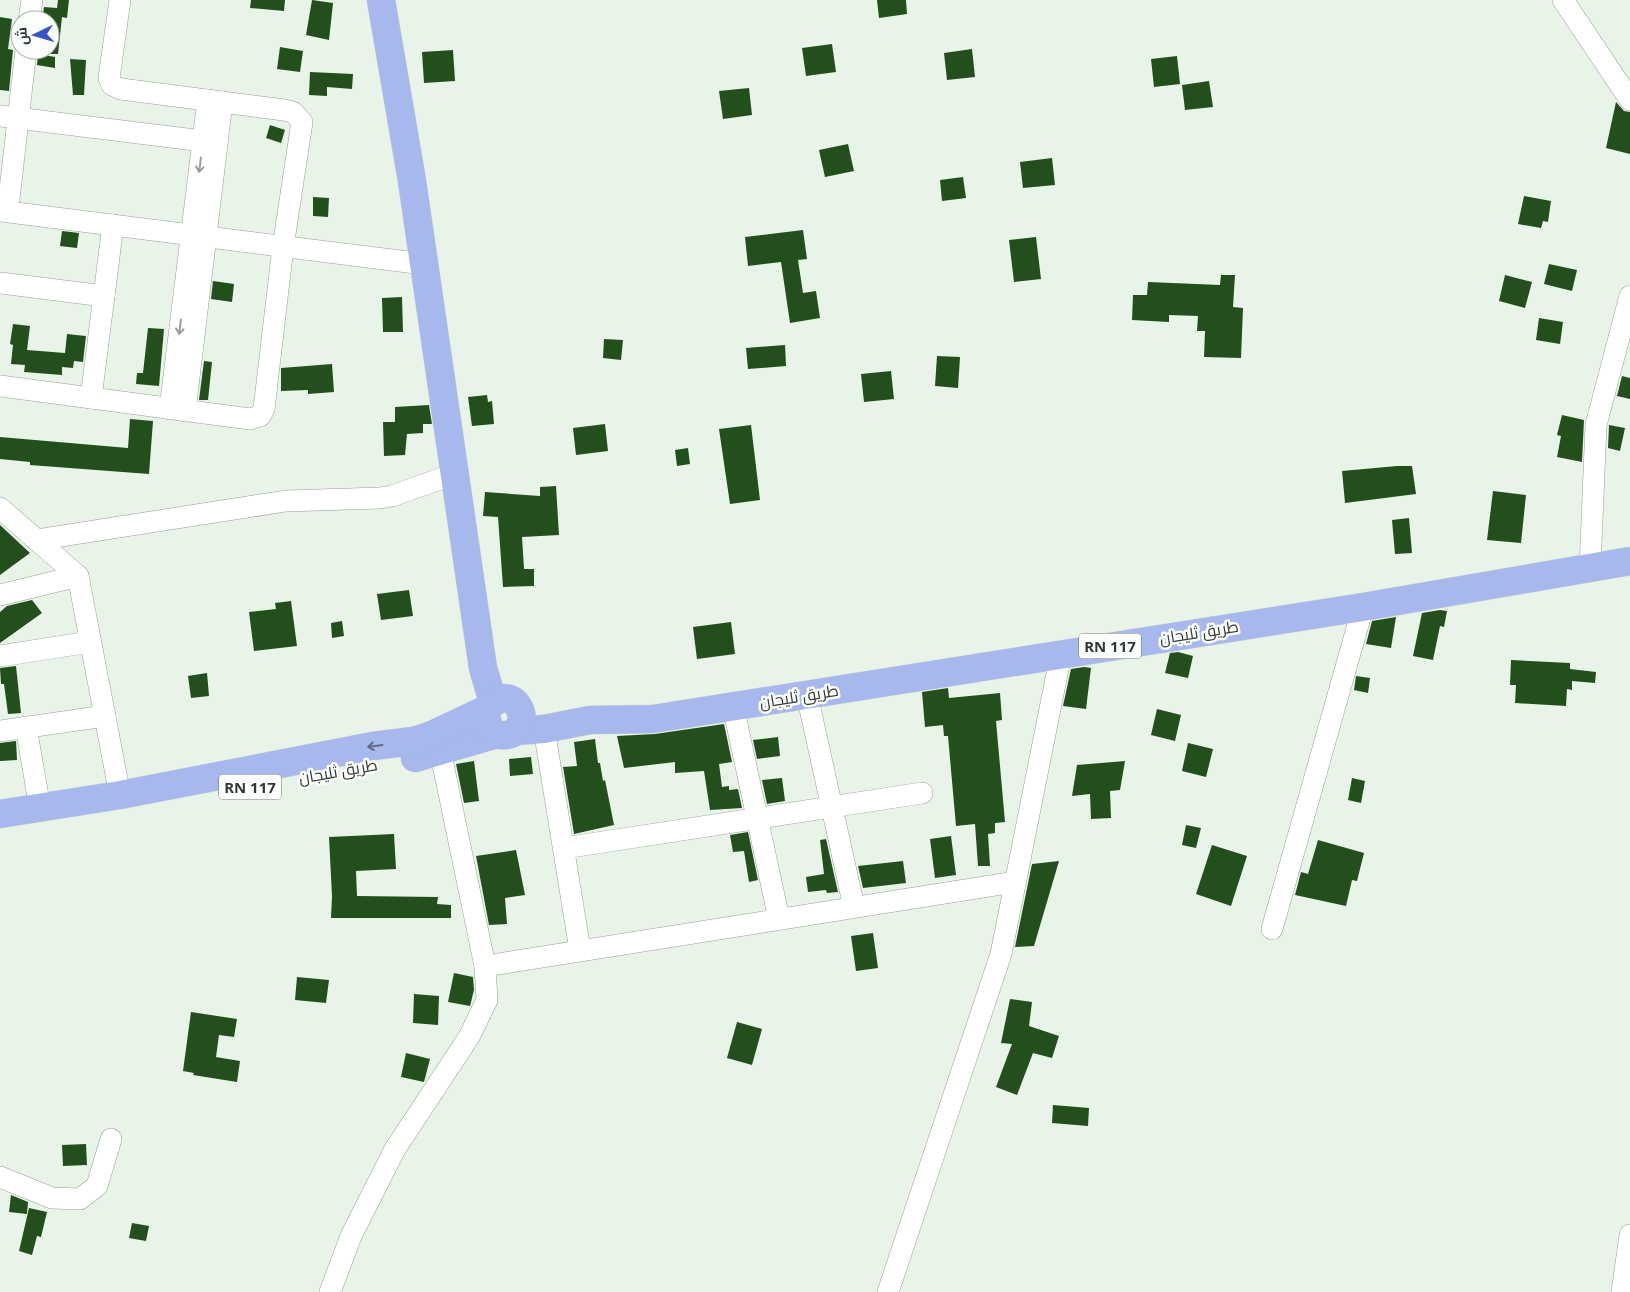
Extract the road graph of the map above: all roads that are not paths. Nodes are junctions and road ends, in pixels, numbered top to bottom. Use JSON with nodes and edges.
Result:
{"nodes":[{"id":1,"x":381,"y":0,"type":"edge"},
{"id":2,"x":1563,"y":0,"type":"edge"},
{"id":3,"x":113,"y":1,"type":"edge"},
{"id":4,"x":23,"y":60,"type":"edge"},
{"id":5,"x":1630,"y":100,"type":"edge"},
{"id":6,"x":215,"y":101,"type":"junction"},
{"id":7,"x":9,"y":117,"type":"edge"},
{"id":8,"x":203,"y":141,"type":"junction"},
{"id":9,"x":3,"y":203,"type":"edge"},
{"id":10,"x":113,"y":225,"type":"junction"},
{"id":11,"x":199,"y":230,"type":"junction"},
{"id":12,"x":285,"y":240,"type":"junction"},
{"id":13,"x":424,"y":258,"type":"junction"},
{"id":14,"x":0,"y":283,"type":"edge"},
{"id":15,"x":104,"y":296,"type":"junction"},
{"id":16,"x":1630,"y":296,"type":"edge"},
{"id":17,"x":0,"y":386,"type":"edge"},
{"id":18,"x":91,"y":398,"type":"junction"},
{"id":19,"x":177,"y":410,"type":"junction"},
{"id":20,"x":454,"y":474,"type":"junction"},
{"id":21,"x":0,"y":508,"type":"edge"},
{"id":22,"x":36,"y":540,"type":"junction"},
{"id":23,"x":1630,"y":561,"type":"edge"},
{"id":24,"x":1590,"y":568,"type":"junction"},
{"id":25,"x":78,"y":576,"type":"junction"},
{"id":26,"x":0,"y":595,"type":"edge"},
{"id":27,"x":1363,"y":607,"type":"junction"},
{"id":28,"x":90,"y":642,"type":"junction"},
{"id":29,"x":1061,"y":654,"type":"junction"},
{"id":30,"x":0,"y":656,"type":"edge"},
{"id":31,"x":807,"y":695,"type":"junction"},
{"id":32,"x":733,"y":706,"type":"junction"},
{"id":33,"x":105,"y":716,"type":"junction"},
{"id":34,"x":502,"y":716,"type":"junction"},
{"id":35,"x":590,"y":720,"type":"junction"},
{"id":36,"x":26,"y":727,"type":"junction"},
{"id":37,"x":544,"y":729,"type":"junction"},
{"id":38,"x":0,"y":731,"type":"edge"},
{"id":39,"x":436,"y":742,"type":"junction"},
{"id":40,"x":922,"y":793,"type":"dead end"},
{"id":41,"x":120,"y":795,"type":"junction"},
{"id":42,"x":832,"y":807,"type":"junction"},
{"id":43,"x":40,"y":808,"type":"junction"},
{"id":44,"x":0,"y":814,"type":"edge"},
{"id":45,"x":756,"y":819,"type":"junction"},
{"id":46,"x":0,"y":830,"type":"edge"},
{"id":47,"x":564,"y":848,"type":"junction"},
{"id":48,"x":1015,"y":882,"type":"junction"},
{"id":49,"x":854,"y":907,"type":"junction"},
{"id":50,"x":779,"y":919,"type":"junction"},
{"id":51,"x":1272,"y":930,"type":"dead end"},
{"id":52,"x":580,"y":950,"type":"junction"},
{"id":53,"x":485,"y":966,"type":"junction"},
{"id":54,"x":112,"y":1139,"type":"dead end"},
{"id":55,"x":0,"y":1177,"type":"edge"},
{"id":56,"x":1630,"y":1235,"type":"edge"},
{"id":57,"x":330,"y":1292,"type":"edge"},
{"id":58,"x":888,"y":1292,"type":"edge"},
{"id":59,"x":1622,"y":1292,"type":"edge"}],
"edges":[{"from":1,"to":13,"type":"main road"},
{"from":2,"to":5,"type":"street"},
{"from":3,"to":6,"type":"street"},
{"from":4,"to":7,"type":"street"},
{"from":6,"to":8,"type":"street"},
{"from":6,"to":11,"type":"street"},
{"from":6,"to":12,"type":"street"},
{"from":7,"to":8,"type":"street"},
{"from":7,"to":9,"type":"street"},
{"from":8,"to":11,"type":"street","one_way":true},
{"from":9,"to":10,"type":"street"},
{"from":9,"to":11,"type":"street"},
{"from":10,"to":11,"type":"street"},
{"from":10,"to":15,"type":"street"},
{"from":11,"to":12,"type":"street"},
{"from":11,"to":19,"type":"street"},
{"from":12,"to":13,"type":"street"},
{"from":12,"to":19,"type":"street"},
{"from":13,"to":20,"type":"main road"},
{"from":14,"to":15,"type":"street"},
{"from":15,"to":18,"type":"street"},
{"from":16,"to":24,"type":"street"},
{"from":17,"to":18,"type":"street"},
{"from":18,"to":19,"type":"street"},
{"from":20,"to":22,"type":"street"},
{"from":20,"to":34,"type":"main road"},
{"from":21,"to":22,"type":"street"},
{"from":22,"to":25,"type":"street"},
{"from":23,"to":24,"type":"main road","name":"طريق ثليجان","number":"RN 117"},
{"from":24,"to":27,"type":"main road","name":"طريق ثليجان","number":"RN 117"},
{"from":25,"to":26,"type":"street"},
{"from":25,"to":28,"type":"street"},
{"from":27,"to":29,"type":"main road","name":"طريق ثليجان","number":"RN 117"},
{"from":27,"to":51,"type":"street"},
{"from":28,"to":30,"type":"street"},
{"from":28,"to":33,"type":"street"},
{"from":29,"to":31,"type":"main road","name":"طريق ثليجان","number":"RN 117"},
{"from":29,"to":48,"type":"street"},
{"from":31,"to":32,"type":"main road","name":"طريق ثليجان","number":"RN 117"},
{"from":31,"to":42,"type":"street"},
{"from":32,"to":35,"type":"main road","name":"طريق ثليجان","number":"RN 117"},
{"from":32,"to":45,"type":"street"},
{"from":33,"to":36,"type":"street"},
{"from":33,"to":41,"type":"street"},
{"from":34,"to":35,"type":"main road","name":"طريق ثليجان","number":"RN 117"},
{"from":34,"to":37,"type":"main road","name":"طريق ثليجان","number":"RN 117"},
{"from":34,"to":39,"type":"main road","name":"طريق ثليجان","number":"RN 117"},
{"from":35,"to":37,"type":"main road","name":"طريق ثليجان","number":"RN 117"},
{"from":36,"to":38,"type":"street"},
{"from":36,"to":43,"type":"street"},
{"from":37,"to":47,"type":"street"},
{"from":39,"to":41,"type":"main road","name":"طريق ثليجان","number":"RN 117","one_way":true},
{"from":39,"to":46,"type":"main road","name":"طريق ثليجان","number":"RN 117"},
{"from":39,"to":53,"type":"street"},
{"from":40,"to":42,"type":"street"},
{"from":41,"to":43,"type":"main road","name":"طريق ثليجان","number":"RN 117"},
{"from":42,"to":45,"type":"street"},
{"from":42,"to":49,"type":"street"},
{"from":43,"to":44,"type":"main road","name":"طريق ثليجان","number":"RN 117"},
{"from":45,"to":47,"type":"street"},
{"from":45,"to":50,"type":"street"},
{"from":47,"to":52,"type":"street"},
{"from":48,"to":49,"type":"street"},
{"from":48,"to":58,"type":"street"},
{"from":49,"to":50,"type":"street"},
{"from":50,"to":52,"type":"street"},
{"from":52,"to":53,"type":"street"},
{"from":53,"to":57,"type":"street"},
{"from":54,"to":55,"type":"street"},
{"from":56,"to":59,"type":"street"}]}
